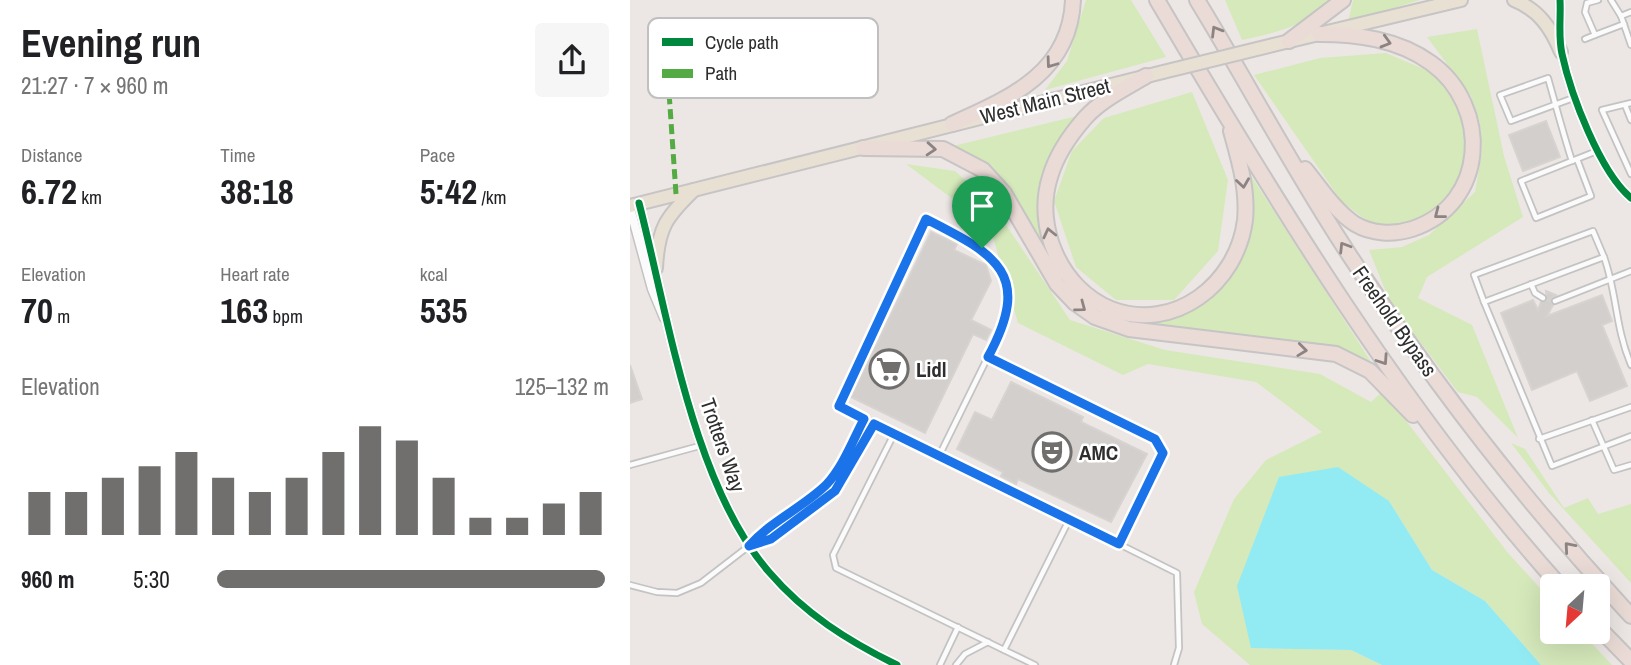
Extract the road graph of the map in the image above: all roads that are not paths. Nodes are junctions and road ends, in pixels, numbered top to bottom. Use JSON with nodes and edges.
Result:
{"nodes":[{"id":1,"x":1073,"y":0,"type":"edge"},
{"id":2,"x":1157,"y":0,"type":"edge"},
{"id":3,"x":1197,"y":0,"type":"edge"},
{"id":4,"x":1343,"y":0,"type":"edge"},
{"id":5,"x":1461,"y":0,"type":"edge"},
{"id":6,"x":1514,"y":0,"type":"edge"},
{"id":7,"x":1560,"y":0,"type":"edge"},
{"id":8,"x":1598,"y":0,"type":"edge"},
{"id":9,"x":1611,"y":0,"type":"edge"},
{"id":10,"x":1631,"y":12,"type":"edge"},
{"id":11,"x":1621,"y":16,"type":"junction"},
{"id":12,"x":1624,"y":24,"type":"junction"},
{"id":13,"x":1319,"y":34,"type":"junction"},
{"id":14,"x":1595,"y":35,"type":"junction"},
{"id":15,"x":1585,"y":39,"type":"dead end"},
{"id":16,"x":1289,"y":41,"type":"junction"},
{"id":17,"x":1631,"y":44,"type":"edge"},
{"id":18,"x":1561,"y":52,"type":"junction"},
{"id":19,"x":1146,"y":76,"type":"junction"},
{"id":20,"x":1576,"y":96,"type":"junction"},
{"id":21,"x":1628,"y":104,"type":"edge"},
{"id":22,"x":1556,"y":105,"type":"junction"},
{"id":23,"x":1228,"y":116,"type":"junction"},
{"id":24,"x":1631,"y":120,"type":"edge"},
{"id":25,"x":952,"y":124,"type":"junction"},
{"id":26,"x":1281,"y":140,"type":"junction"},
{"id":27,"x":863,"y":148,"type":"junction"},
{"id":28,"x":1597,"y":151,"type":"junction"},
{"id":29,"x":1575,"y":160,"type":"junction"},
{"id":30,"x":1631,"y":174,"type":"edge"},
{"id":31,"x":694,"y":190,"type":"junction"},
{"id":32,"x":1631,"y":198,"type":"edge"},
{"id":33,"x":633,"y":206,"type":"edge"},
{"id":34,"x":1604,"y":257,"type":"junction"},
{"id":35,"x":656,"y":268,"type":"junction"},
{"id":36,"x":1631,"y":271,"type":"edge"},
{"id":37,"x":1612,"y":279,"type":"junction"},
{"id":38,"x":1531,"y":284,"type":"junction"},
{"id":39,"x":1543,"y":298,"type":"dead end"},
{"id":40,"x":1555,"y":301,"type":"dead end"},
{"id":41,"x":1484,"y":302,"type":"junction"},
{"id":42,"x":670,"y":333,"type":"junction"},
{"id":43,"x":988,"y":357,"type":"junction"},
{"id":44,"x":1631,"y":365,"type":"edge"},
{"id":45,"x":1631,"y":407,"type":"edge"},
{"id":46,"x":864,"y":419,"type":"junction"},
{"id":47,"x":1592,"y":420,"type":"junction"},
{"id":48,"x":874,"y":424,"type":"junction"},
{"id":49,"x":894,"y":434,"type":"junction"},
{"id":50,"x":1631,"y":436,"type":"edge"},
{"id":51,"x":1539,"y":439,"type":"junction"},
{"id":52,"x":704,"y":445,"type":"junction"},
{"id":53,"x":1604,"y":446,"type":"junction"},
{"id":54,"x":1448,"y":452,"type":"junction"},
{"id":55,"x":939,"y":456,"type":"junction"},
{"id":56,"x":630,"y":465,"type":"edge"},
{"id":57,"x":1631,"y":465,"type":"edge"},
{"id":58,"x":1069,"y":520,"type":"junction"},
{"id":59,"x":1119,"y":544,"type":"junction"},
{"id":60,"x":749,"y":546,"type":"junction"},
{"id":61,"x":1550,"y":574,"type":"edge"},
{"id":62,"x":630,"y":585,"type":"edge"},
{"id":63,"x":1631,"y":615,"type":"edge"},
{"id":64,"x":958,"y":627,"type":"junction"},
{"id":65,"x":1610,"y":639,"type":"edge"},
{"id":66,"x":988,"y":642,"type":"junction"},
{"id":67,"x":1004,"y":650,"type":"junction"},
{"id":68,"x":1631,"y":661,"type":"edge"},
{"id":69,"x":897,"y":665,"type":"edge"},
{"id":70,"x":940,"y":665,"type":"edge"},
{"id":71,"x":956,"y":665,"type":"edge"},
{"id":72,"x":1035,"y":665,"type":"edge"},
{"id":73,"x":1174,"y":665,"type":"edge"}],
"edges":[{"from":1,"to":25,"type":"highway","one_way":true},
{"from":2,"to":23,"type":"highway","name":"Freehold Bypass"},
{"from":26,"to":3,"type":"highway","name":"Freehold Bypass","one_way":true},
{"from":4,"to":16,"type":"highway"},
{"from":5,"to":13,"type":"main road","name":"West Main Street"},
{"from":6,"to":18,"type":"main road"},
{"from":7,"to":18,"type":"street"},
{"from":8,"to":14,"type":"lane"},
{"from":9,"to":11,"type":"lane"},
{"from":10,"to":11,"type":"lane"},
{"from":11,"to":12,"type":"lane"},
{"from":12,"to":14,"type":"lane"},
{"from":12,"to":17,"type":"lane"},
{"from":13,"to":16,"type":"main road","name":"West Main Street"},
{"from":13,"to":26,"type":"highway","one_way":true},
{"from":14,"to":15,"type":"lane"},
{"from":16,"to":19,"type":"main road","name":"West Main Street","bridge":true},
{"from":18,"to":20,"type":"street"},
{"from":23,"to":19,"type":"highway","one_way":true},
{"from":19,"to":25,"type":"main road","name":"West Main Street"},
{"from":20,"to":22,"type":"lane"},
{"from":20,"to":28,"type":"street"},
{"from":21,"to":24,"type":"lane"},
{"from":21,"to":30,"type":"lane"},
{"from":22,"to":22,"type":"lane"},
{"from":22,"to":29,"type":"lane"},
{"from":23,"to":54,"type":"highway","name":"Freehold Bypass","one_way":true},
{"from":25,"to":27,"type":"main road","name":"West Main Street"},
{"from":63,"to":26,"type":"highway","name":"Freehold Bypass","one_way":true},
{"from":27,"to":31,"type":"main road","name":"West Main Street"},
{"from":27,"to":54,"type":"highway","one_way":true},
{"from":28,"to":29,"type":"lane"},
{"from":28,"to":32,"type":"street"},
{"from":29,"to":29,"type":"lane"},
{"from":31,"to":33,"type":"main road","name":"West Main Street"},
{"from":31,"to":35,"type":"main road"},
{"from":33,"to":35,"type":"street","name":"Trotters Way"},
{"from":33,"to":42,"type":"street","name":"Trotters Way"},
{"from":34,"to":37,"type":"lane"},
{"from":34,"to":38,"type":"lane"},
{"from":34,"to":41,"type":"lane"},
{"from":35,"to":42,"type":"street","name":"Trotters Way"},
{"from":36,"to":37,"type":"lane"},
{"from":37,"to":40,"type":"lane"},
{"from":37,"to":44,"type":"lane"},
{"from":38,"to":39,"type":"lane"},
{"from":38,"to":41,"type":"lane"},
{"from":41,"to":51,"type":"lane"},
{"from":42,"to":52,"type":"street","name":"Trotters Way"},
{"from":43,"to":46,"type":"lane"},
{"from":43,"to":55,"type":"lane"},
{"from":43,"to":59,"type":"lane"},
{"from":45,"to":47,"type":"lane"},
{"from":46,"to":48,"type":"lane"},
{"from":46,"to":60,"type":"lane"},
{"from":47,"to":51,"type":"lane"},
{"from":47,"to":53,"type":"lane"},
{"from":48,"to":49,"type":"lane"},
{"from":48,"to":60,"type":"lane"},
{"from":49,"to":55,"type":"lane"},
{"from":49,"to":64,"type":"lane"},
{"from":50,"to":53,"type":"lane"},
{"from":51,"to":53,"type":"lane"},
{"from":52,"to":56,"type":"lane"},
{"from":52,"to":60,"type":"street","name":"Trotters Way"},
{"from":53,"to":57,"type":"lane"},
{"from":54,"to":61,"type":"highway","name":"Freehold Bypass"},
{"from":55,"to":58,"type":"lane"},
{"from":58,"to":59,"type":"lane"},
{"from":58,"to":67,"type":"lane"},
{"from":59,"to":73,"type":"lane"},
{"from":60,"to":62,"type":"lane"},
{"from":60,"to":69,"type":"street","name":"Trotters Way"},
{"from":64,"to":66,"type":"lane"},
{"from":64,"to":70,"type":"lane"},
{"from":65,"to":68,"type":"highway"},
{"from":66,"to":67,"type":"lane"},
{"from":66,"to":71,"type":"lane"},
{"from":67,"to":72,"type":"lane"}]}
